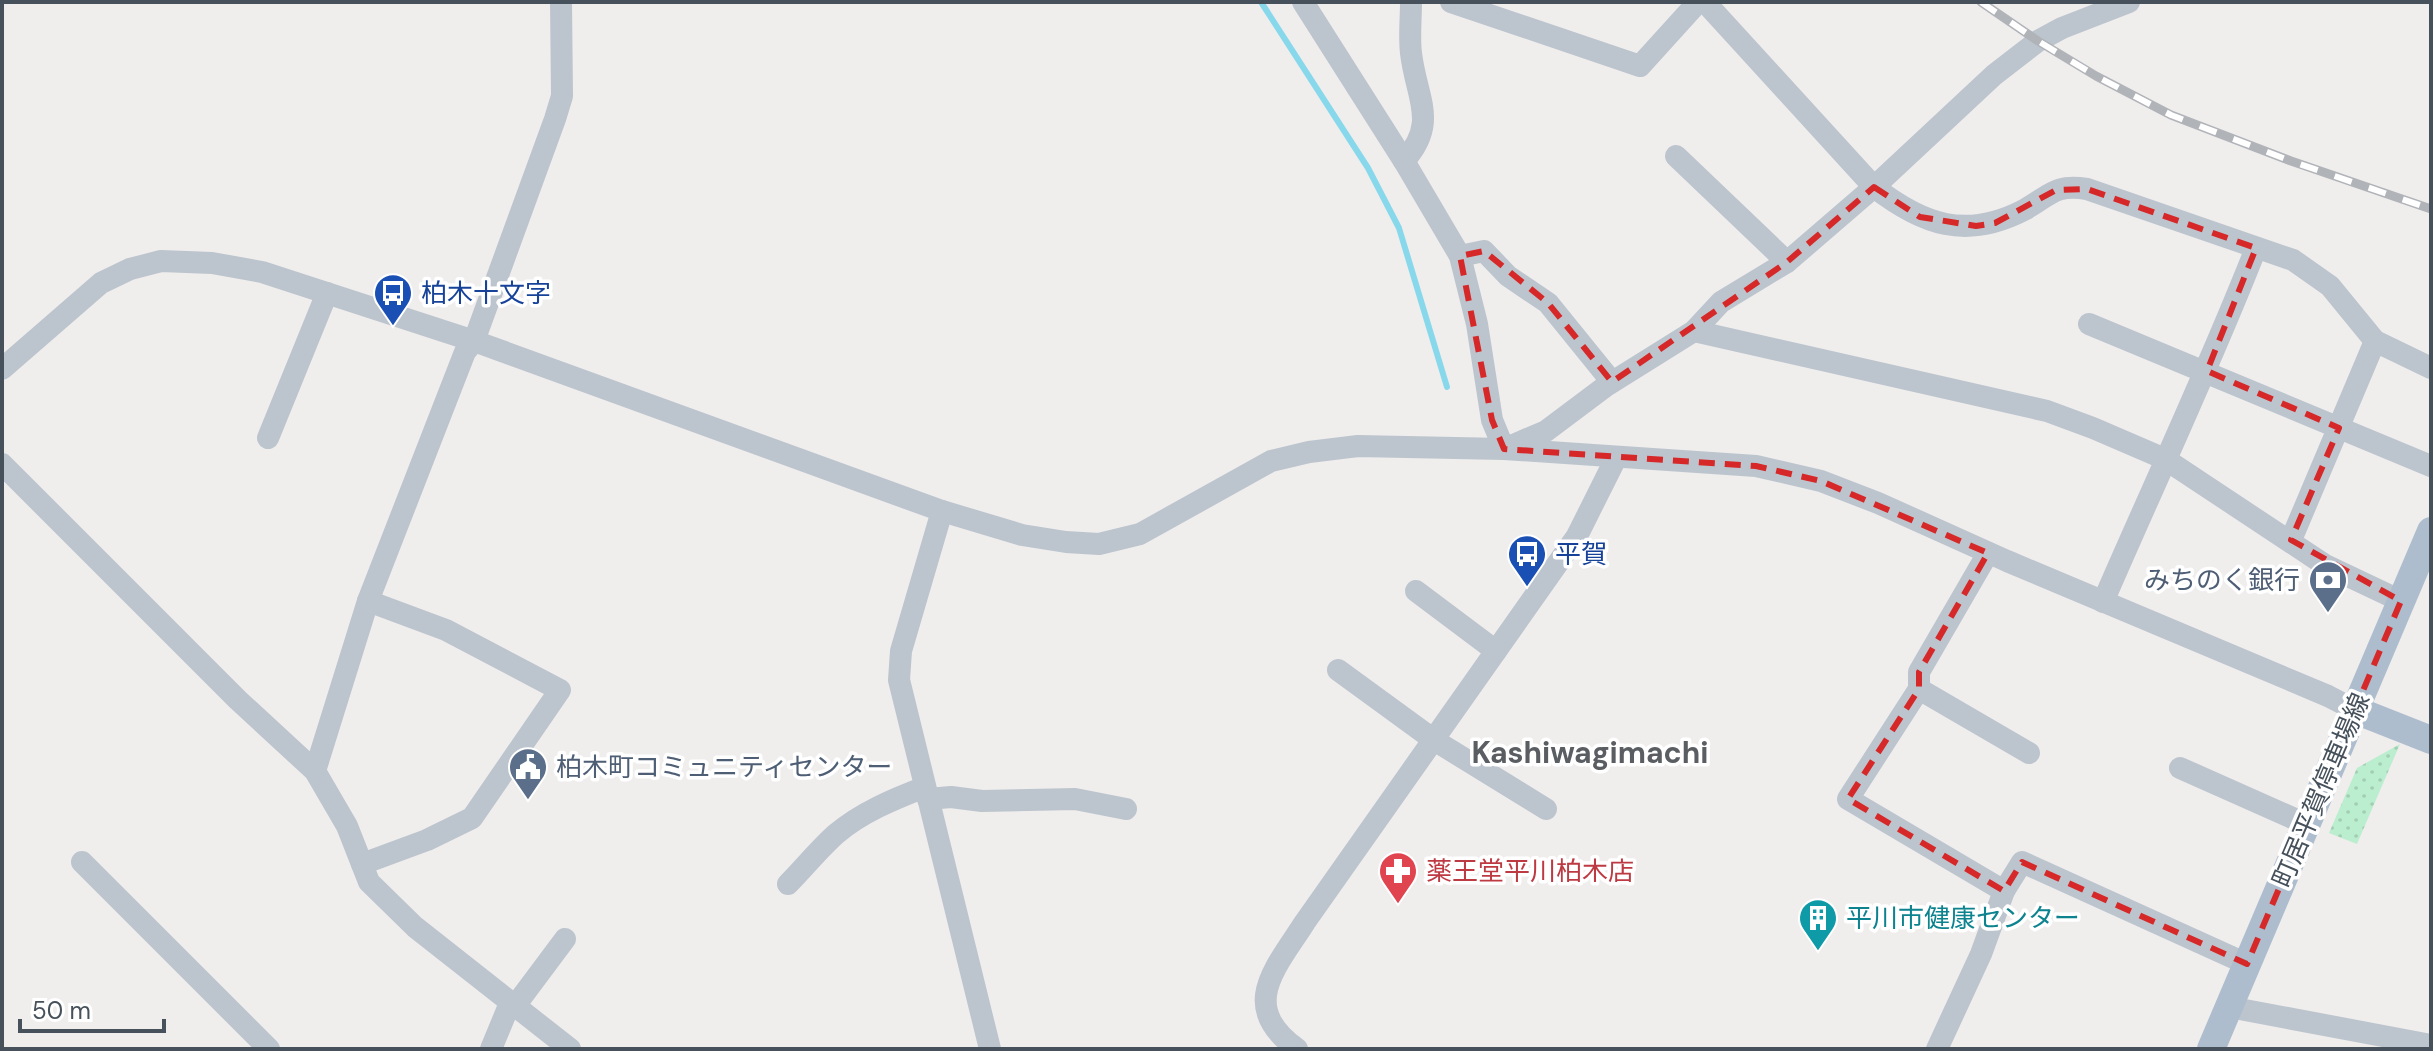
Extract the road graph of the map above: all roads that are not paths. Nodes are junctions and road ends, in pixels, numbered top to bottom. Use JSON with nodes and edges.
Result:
{"nodes":[{"id":1,"x":561,"y":2,"type":"edge"},
{"id":2,"x":1303,"y":2,"type":"edge"},
{"id":3,"x":1411,"y":2,"type":"edge"},
{"id":4,"x":1451,"y":2,"type":"edge"},
{"id":5,"x":1698,"y":2,"type":"edge"},
{"id":6,"x":1705,"y":2,"type":"edge"},
{"id":7,"x":2129,"y":2,"type":"edge"},
{"id":8,"x":1676,"y":156,"type":"dead end"},
{"id":9,"x":1404,"y":161,"type":"junction"},
{"id":10,"x":1874,"y":187,"type":"junction"},
{"id":11,"x":2256,"y":248,"type":"junction"},
{"id":12,"x":1460,"y":256,"type":"junction"},
{"id":13,"x":1787,"y":262,"type":"junction"},
{"id":14,"x":327,"y":293,"type":"junction"},
{"id":15,"x":2089,"y":324,"type":"dead end"},
{"id":16,"x":1694,"y":331,"type":"junction"},
{"id":17,"x":474,"y":341,"type":"junction"},
{"id":18,"x":2375,"y":341,"type":"junction"},
{"id":19,"x":5,"y":359,"type":"edge"},
{"id":20,"x":2431,"y":368,"type":"edge"},
{"id":21,"x":2207,"y":371,"type":"junction"},
{"id":22,"x":1612,"y":382,"type":"junction"},
{"id":23,"x":2339,"y":428,"type":"junction"},
{"id":24,"x":268,"y":438,"type":"dead end"},
{"id":25,"x":1504,"y":449,"type":"junction"},
{"id":26,"x":1616,"y":458,"type":"junction"},
{"id":27,"x":2165,"y":459,"type":"junction"},
{"id":28,"x":2,"y":464,"type":"edge"},
{"id":29,"x":2431,"y":466,"type":"edge"},
{"id":30,"x":942,"y":511,"type":"junction"},
{"id":31,"x":2431,"y":531,"type":"edge"},
{"id":32,"x":2291,"y":540,"type":"junction"},
{"id":33,"x":1988,"y":553,"type":"junction"},
{"id":34,"x":1416,"y":591,"type":"dead end"},
{"id":35,"x":368,"y":601,"type":"junction"},
{"id":36,"x":2401,"y":601,"type":"junction"},
{"id":37,"x":2103,"y":602,"type":"junction"},
{"id":38,"x":1496,"y":651,"type":"junction"},
{"id":39,"x":1338,"y":670,"type":"dead end"},
{"id":40,"x":1919,"y":689,"type":"junction"},
{"id":41,"x":2355,"y":710,"type":"junction"},
{"id":42,"x":1434,"y":740,"type":"junction"},
{"id":43,"x":2431,"y":740,"type":"edge"},
{"id":44,"x":2029,"y":753,"type":"dead end"},
{"id":45,"x":2180,"y":768,"type":"dead end"},
{"id":46,"x":315,"y":771,"type":"junction"},
{"id":47,"x":927,"y":793,"type":"junction"},
{"id":48,"x":1126,"y":809,"type":"dead end"},
{"id":49,"x":1546,"y":809,"type":"dead end"},
{"id":50,"x":2306,"y":824,"type":"junction"},
{"id":51,"x":82,"y":862,"type":"dead end"},
{"id":52,"x":362,"y":864,"type":"junction"},
{"id":53,"x":788,"y":884,"type":"dead end"},
{"id":54,"x":2004,"y":891,"type":"junction"},
{"id":55,"x":565,"y":939,"type":"dead end"},
{"id":56,"x":2247,"y":964,"type":"junction"},
{"id":57,"x":512,"y":1004,"type":"junction"},
{"id":58,"x":2229,"y":1007,"type":"junction"},
{"id":59,"x":2431,"y":1045,"type":"edge"},
{"id":60,"x":269,"y":1049,"type":"edge"},
{"id":61,"x":491,"y":1049,"type":"edge"},
{"id":62,"x":570,"y":1049,"type":"edge"},
{"id":63,"x":990,"y":1049,"type":"edge"},
{"id":64,"x":1297,"y":1049,"type":"edge"},
{"id":65,"x":1937,"y":1049,"type":"edge"},
{"id":66,"x":2211,"y":1049,"type":"edge"}],
"edges":[{"from":1,"to":17,"type":"street"},
{"from":2,"to":9,"type":"street"},
{"from":3,"to":9,"type":"street"},
{"from":4,"to":5,"type":"street"},
{"from":6,"to":10,"type":"street"},
{"from":7,"to":10,"type":"street"},
{"from":8,"to":13,"type":"street"},
{"from":9,"to":12,"type":"street"},
{"from":10,"to":11,"type":"street"},
{"from":10,"to":13,"type":"street"},
{"from":11,"to":18,"type":"street"},
{"from":11,"to":21,"type":"street"},
{"from":12,"to":22,"type":"street"},
{"from":12,"to":25,"type":"street"},
{"from":13,"to":16,"type":"street"},
{"from":14,"to":17,"type":"street"},
{"from":14,"to":19,"type":"street"},
{"from":14,"to":24,"type":"street"},
{"from":15,"to":21,"type":"street"},
{"from":16,"to":22,"type":"street"},
{"from":16,"to":27,"type":"street"},
{"from":17,"to":30,"type":"street"},
{"from":17,"to":35,"type":"street"},
{"from":18,"to":20,"type":"street"},
{"from":18,"to":23,"type":"street"},
{"from":21,"to":23,"type":"street"},
{"from":21,"to":27,"type":"street"},
{"from":22,"to":25,"type":"street"},
{"from":23,"to":29,"type":"street"},
{"from":23,"to":32,"type":"street"},
{"from":25,"to":26,"type":"street"},
{"from":25,"to":30,"type":"street"},
{"from":26,"to":33,"type":"street"},
{"from":26,"to":38,"type":"street"},
{"from":27,"to":32,"type":"street"},
{"from":27,"to":37,"type":"street"},
{"from":28,"to":46,"type":"street"},
{"from":30,"to":47,"type":"street"},
{"from":31,"to":36,"type":"main road","name":"町居平賀停車場線"},
{"from":32,"to":36,"type":"street"},
{"from":33,"to":37,"type":"street"},
{"from":33,"to":40,"type":"street"},
{"from":34,"to":38,"type":"street"},
{"from":35,"to":46,"type":"street"},
{"from":35,"to":52,"type":"street"},
{"from":36,"to":41,"type":"main road","name":"町居平賀停車場線"},
{"from":37,"to":41,"type":"street"},
{"from":38,"to":42,"type":"street"},
{"from":39,"to":42,"type":"street"},
{"from":40,"to":44,"type":"street"},
{"from":40,"to":54,"type":"street"},
{"from":41,"to":43,"type":"main road"},
{"from":41,"to":50,"type":"main road","name":"町居平賀停車場線"},
{"from":42,"to":49,"type":"street"},
{"from":42,"to":64,"type":"street"},
{"from":45,"to":50,"type":"street"},
{"from":46,"to":52,"type":"street"},
{"from":47,"to":48,"type":"street"},
{"from":47,"to":53,"type":"street"},
{"from":47,"to":63,"type":"street"},
{"from":50,"to":56,"type":"main road","name":"町居平賀停車場線"},
{"from":51,"to":60,"type":"street"},
{"from":52,"to":57,"type":"street"},
{"from":54,"to":56,"type":"street"},
{"from":54,"to":65,"type":"street"},
{"from":55,"to":57,"type":"street"},
{"from":56,"to":58,"type":"main road","name":"町居平賀停車場線"},
{"from":57,"to":61,"type":"street"},
{"from":57,"to":62,"type":"street"},
{"from":58,"to":59,"type":"street"},
{"from":58,"to":66,"type":"main road","name":"町居平賀停車場線"}]}
